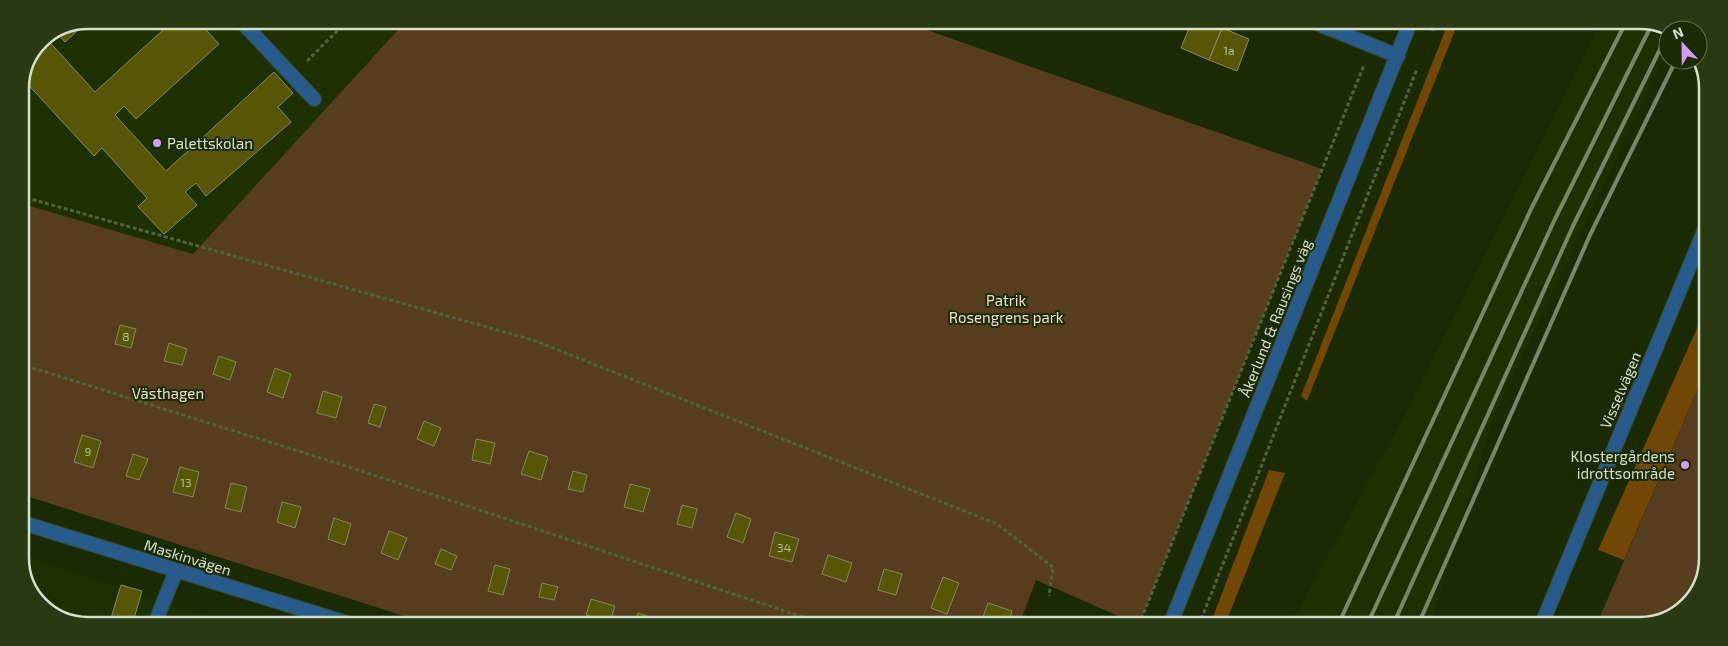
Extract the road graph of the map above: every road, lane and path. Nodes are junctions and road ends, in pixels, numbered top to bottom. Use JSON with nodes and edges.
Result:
{"nodes":[{"id":1,"x":248,"y":29,"type":"edge"},
{"id":2,"x":339,"y":29,"type":"edge"},
{"id":3,"x":1331,"y":29,"type":"edge"},
{"id":4,"x":1408,"y":29,"type":"edge"},
{"id":5,"x":1432,"y":29,"type":"edge"},
{"id":6,"x":1431,"y":32,"type":"dead end"},
{"id":7,"x":1372,"y":46,"type":"junction"},
{"id":8,"x":1398,"y":56,"type":"junction"},
{"id":9,"x":1418,"y":66,"type":"dead end"},
{"id":10,"x":292,"y":77,"type":"junction"},
{"id":11,"x":314,"y":99,"type":"dead end"},
{"id":12,"x":29,"y":199,"type":"edge"},
{"id":13,"x":1699,"y":243,"type":"edge"},
{"id":14,"x":29,"y":367,"type":"edge"},
{"id":15,"x":29,"y":525,"type":"edge"},
{"id":16,"x":176,"y":571,"type":"junction"},
{"id":17,"x":1049,"y":596,"type":"dead end"},
{"id":18,"x":157,"y":617,"type":"edge"},
{"id":19,"x":327,"y":617,"type":"edge"},
{"id":20,"x":803,"y":617,"type":"edge"},
{"id":21,"x":1142,"y":617,"type":"edge"},
{"id":22,"x":1173,"y":617,"type":"edge"},
{"id":23,"x":1202,"y":617,"type":"edge"},
{"id":24,"x":1545,"y":617,"type":"edge"}],
"edges":[{"from":1,"to":10,"type":"street"},
{"from":2,"to":10,"type":"path"},
{"from":3,"to":7,"type":"street"},
{"from":4,"to":8,"type":"street","name":"Åkerlund & Rausings väg"},
{"from":5,"to":6,"type":"path"},
{"from":7,"to":8,"type":"street"},
{"from":7,"to":21,"type":"path"},
{"from":8,"to":22,"type":"street","name":"Åkerlund & Rausings väg"},
{"from":9,"to":23,"type":"path"},
{"from":10,"to":11,"type":"street"},
{"from":12,"to":17,"type":"path"},
{"from":13,"to":24,"type":"street","name":"Visselvägen"},
{"from":14,"to":20,"type":"path"},
{"from":15,"to":16,"type":"street","name":"Maskinvägen"},
{"from":16,"to":18,"type":"street"},
{"from":16,"to":19,"type":"street","name":"Maskinvägen"}]}
